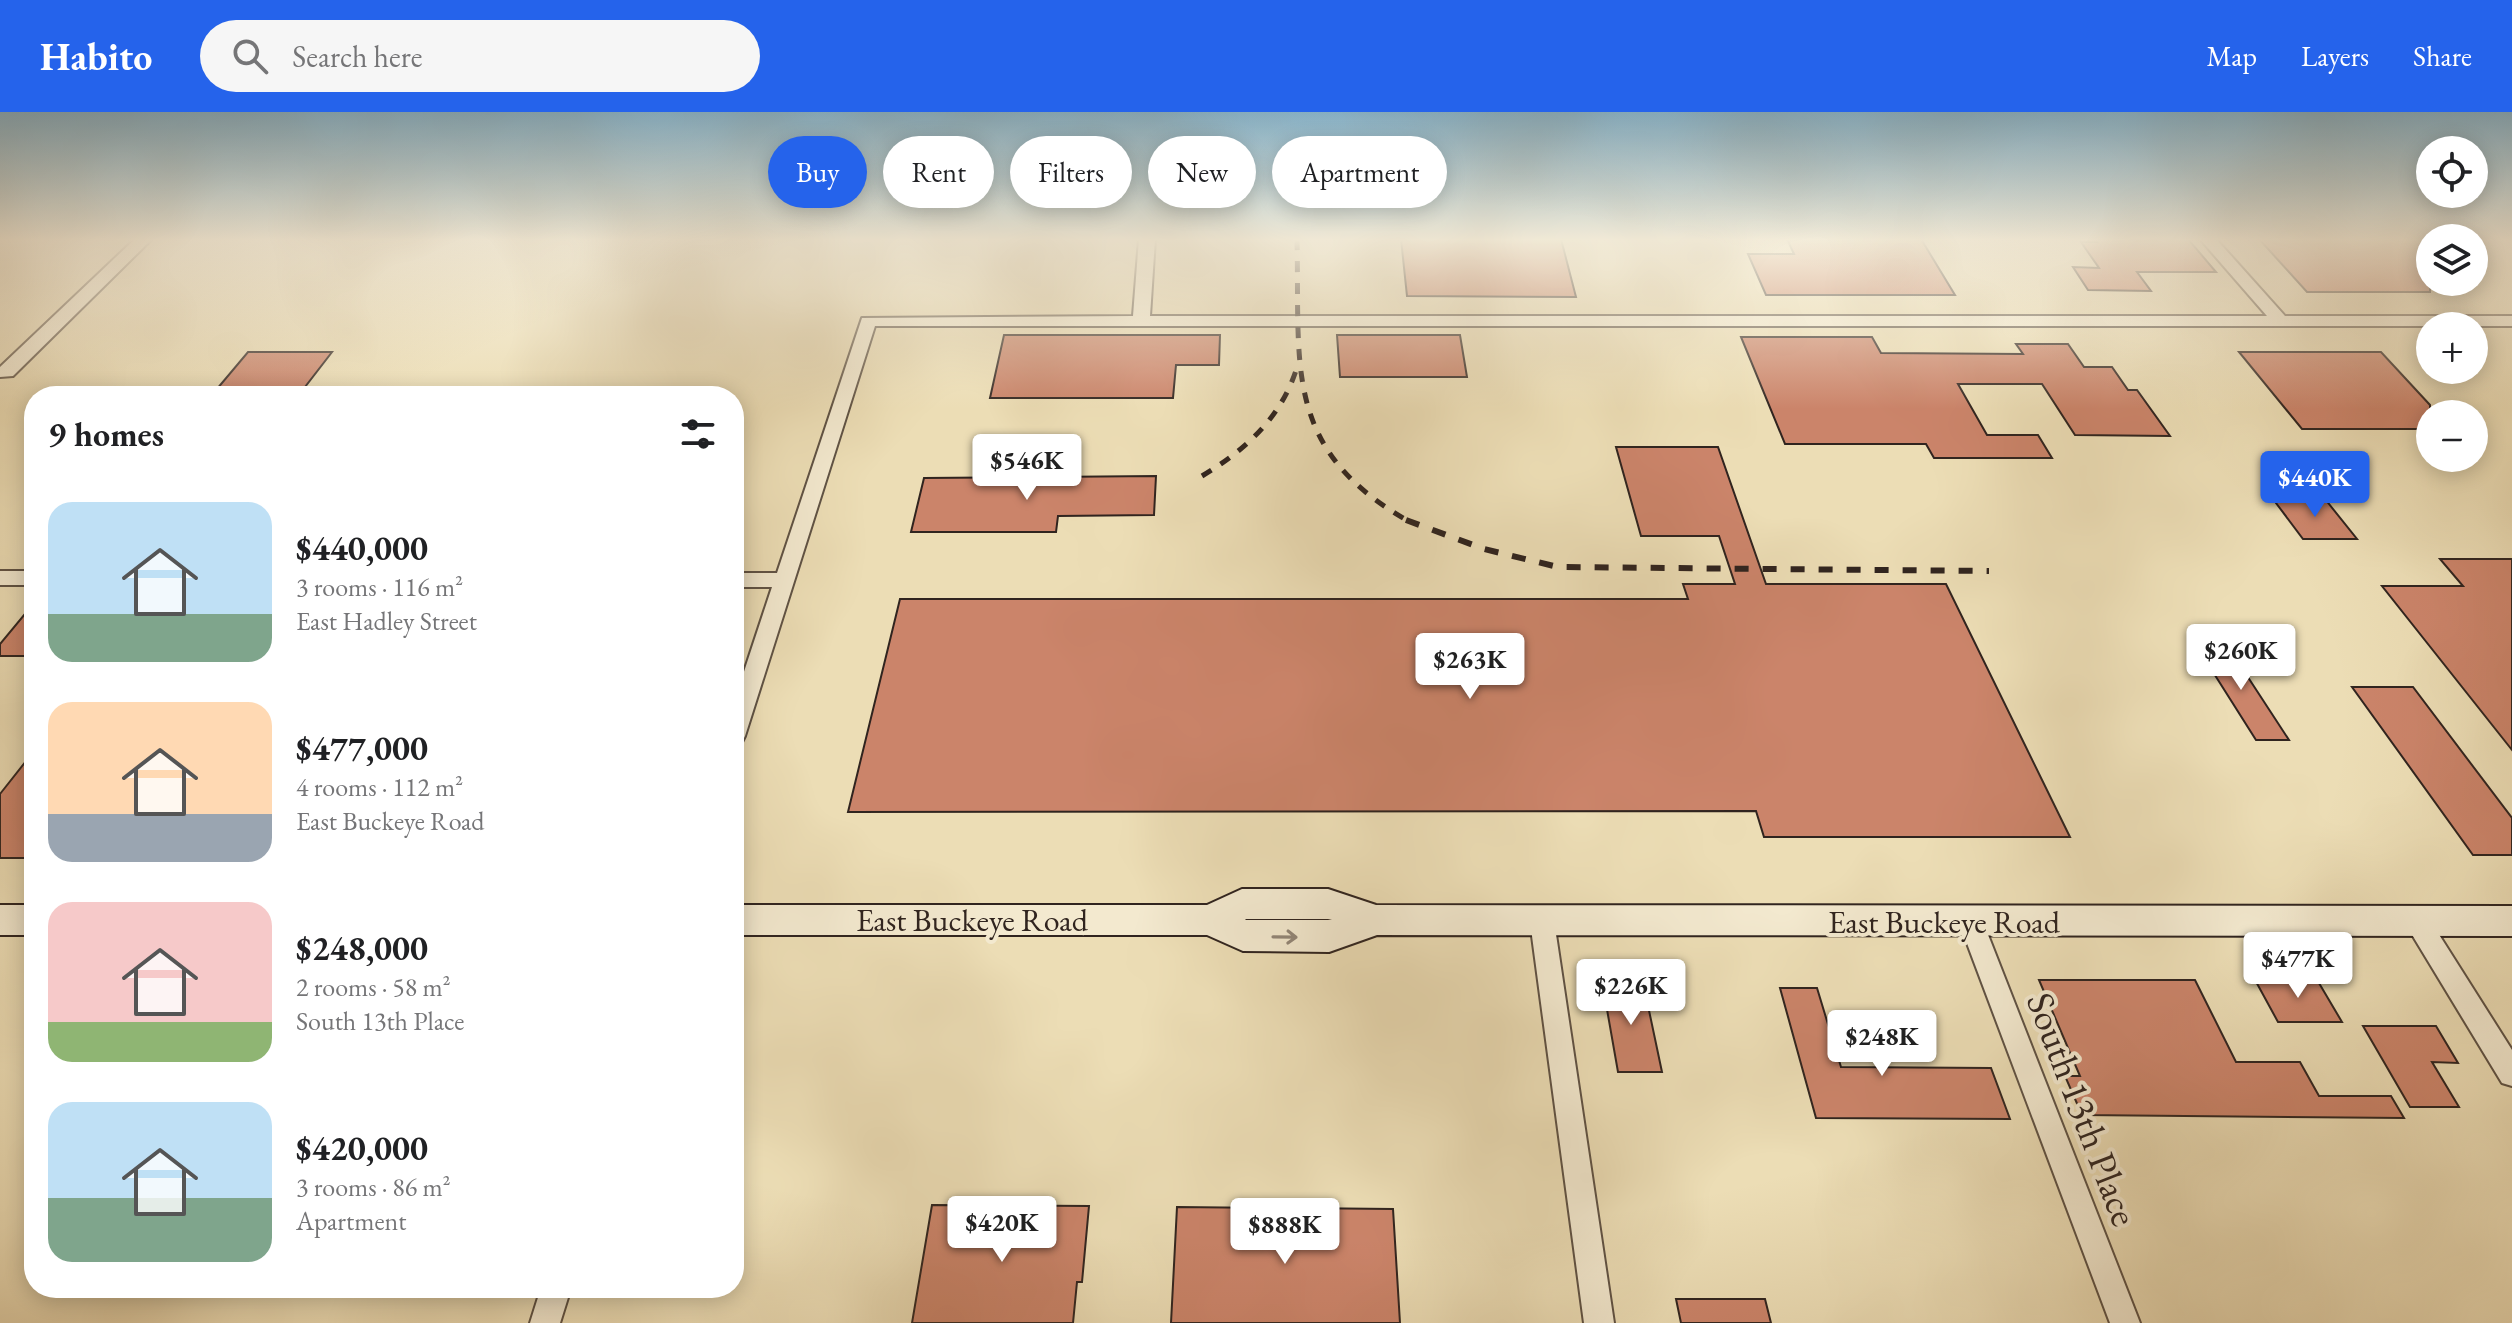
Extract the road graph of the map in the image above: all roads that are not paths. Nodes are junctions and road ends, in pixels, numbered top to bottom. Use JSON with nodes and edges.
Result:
{"nodes":[{"id":1,"x":85,"y":296,"type":"edge"},
{"id":2,"x":1143,"y":296,"type":"edge"},
{"id":3,"x":2258,"y":296,"type":"edge"},
{"id":4,"x":2280,"y":321,"type":"junction"},
{"id":5,"x":2512,"y":321,"type":"edge"},
{"id":6,"x":1141,"y":322,"type":"junction"},
{"id":7,"x":4,"y":372,"type":"edge"},
{"id":8,"x":0,"y":578,"type":"edge"},
{"id":9,"x":24,"y":578,"type":"edge"},
{"id":10,"x":744,"y":580,"type":"edge"},
{"id":11,"x":785,"y":580,"type":"junction"},
{"id":12,"x":744,"y":705,"type":"edge"},
{"id":13,"x":0,"y":920,"type":"edge"},
{"id":14,"x":24,"y":920,"type":"edge"},
{"id":15,"x":744,"y":920,"type":"edge"},
{"id":16,"x":1542,"y":921,"type":"junction"},
{"id":17,"x":2417,"y":921,"type":"junction"},
{"id":18,"x":2512,"y":921,"type":"edge"},
{"id":19,"x":1971,"y":922,"type":"junction"},
{"id":20,"x":2512,"y":1074,"type":"edge"},
{"id":21,"x":553,"y":1298,"type":"edge"},
{"id":22,"x":545,"y":1323,"type":"edge"},
{"id":23,"x":1599,"y":1323,"type":"edge"},
{"id":24,"x":2125,"y":1323,"type":"edge"}],
"edges":[{"from":1,"to":7,"type":"street"},
{"from":2,"to":6,"type":"street"},
{"from":3,"to":4,"type":"street"},
{"from":4,"to":5,"type":"street"},
{"from":4,"to":6,"type":"street"},
{"from":6,"to":11,"type":"street"},
{"from":8,"to":9,"type":"street"},
{"from":10,"to":11,"type":"street"},
{"from":11,"to":12,"type":"street"},
{"from":13,"to":14,"type":"main road"},
{"from":15,"to":16,"type":"main road","name":"East Buckeye Road"},
{"from":16,"to":19,"type":"main road","name":"East Buckeye Road"},
{"from":16,"to":23,"type":"street"},
{"from":17,"to":18,"type":"main road","name":"East Buckeye Road"},
{"from":17,"to":19,"type":"main road","name":"East Buckeye Road"},
{"from":17,"to":20,"type":"street"},
{"from":19,"to":24,"type":"street","name":"South 13th Place"},
{"from":21,"to":22,"type":"street"}]}
